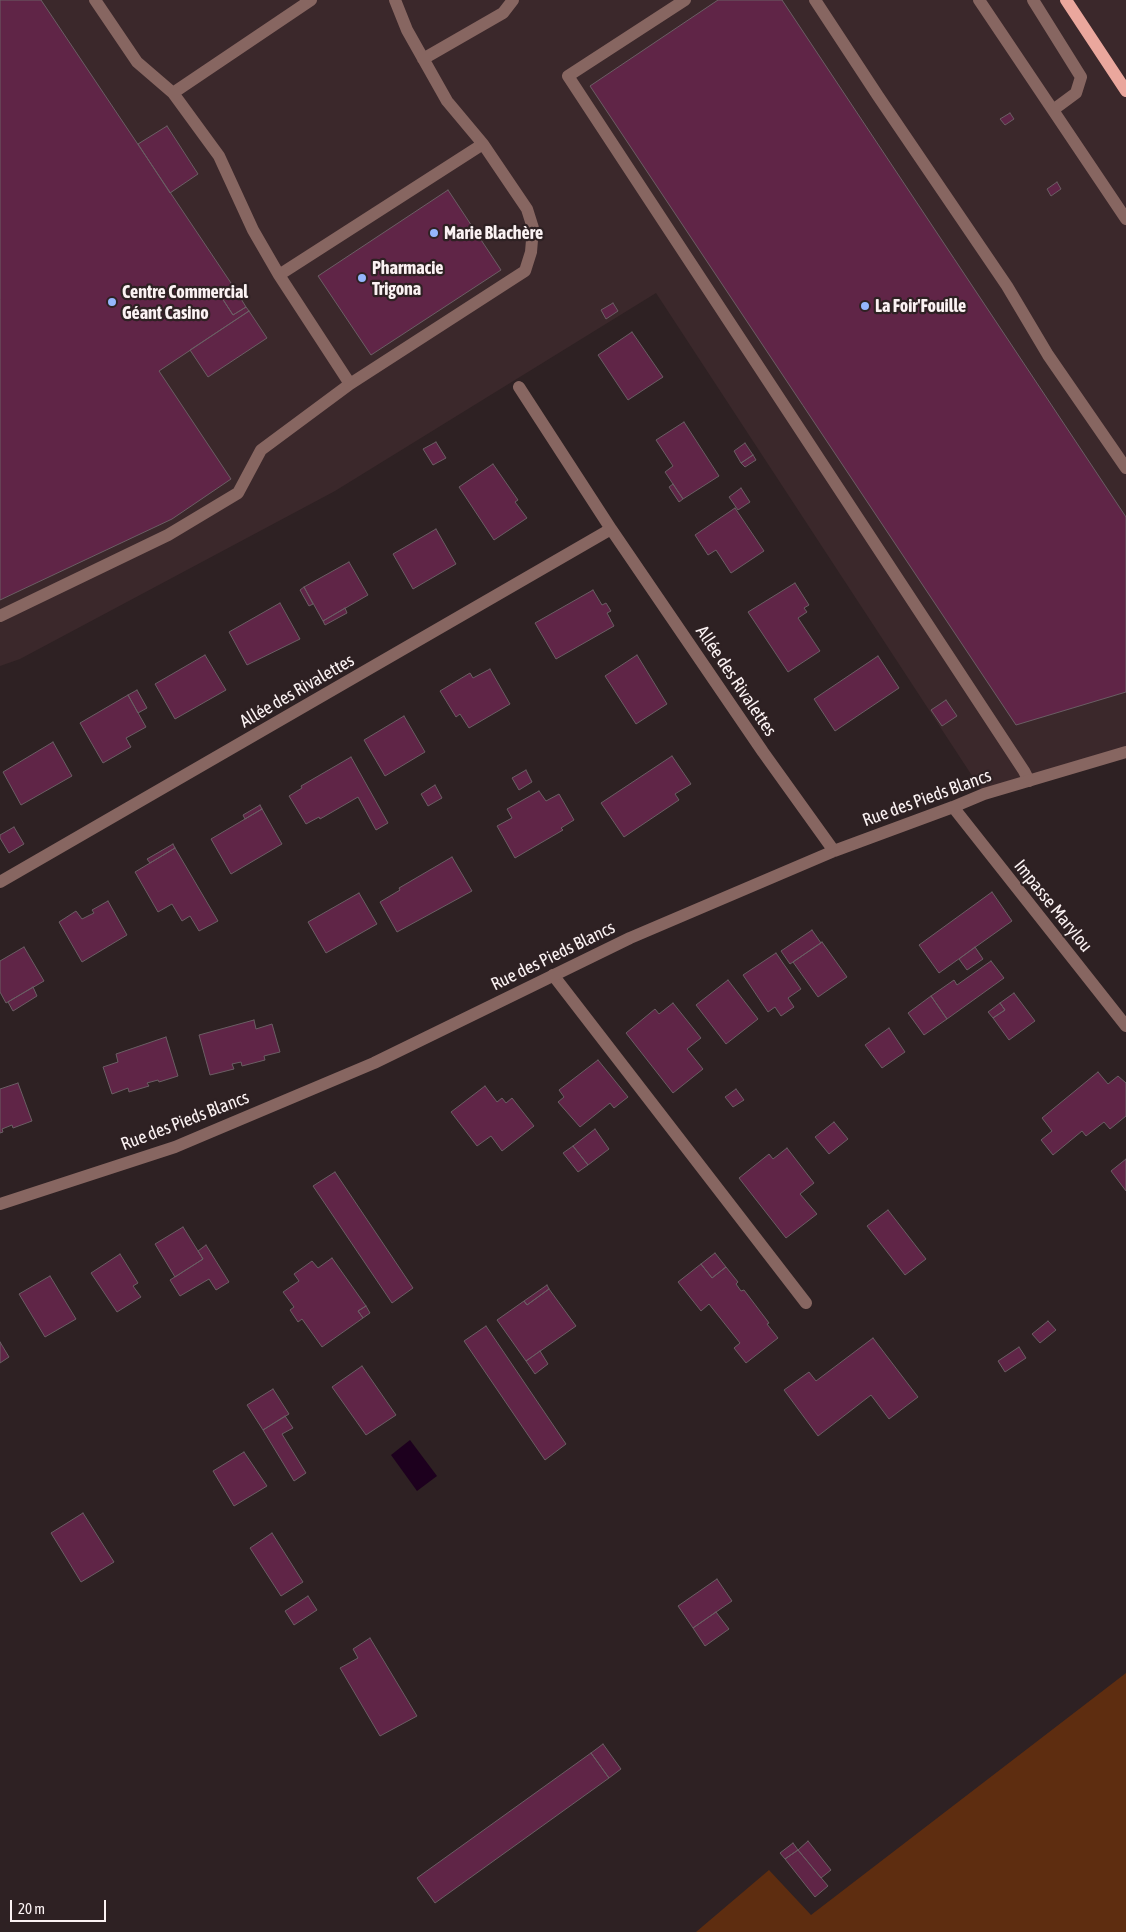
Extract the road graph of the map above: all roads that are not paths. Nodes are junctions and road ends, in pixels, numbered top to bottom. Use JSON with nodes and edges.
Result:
{"nodes":[{"id":1,"x":95,"y":0,"type":"edge"},
{"id":2,"x":311,"y":0,"type":"edge"},
{"id":3,"x":395,"y":0,"type":"edge"},
{"id":4,"x":513,"y":0,"type":"edge"},
{"id":5,"x":685,"y":0,"type":"edge"},
{"id":6,"x":815,"y":0,"type":"edge"},
{"id":7,"x":979,"y":0,"type":"edge"},
{"id":8,"x":1033,"y":0,"type":"edge"},
{"id":9,"x":1066,"y":0,"type":"edge"},
{"id":10,"x":423,"y":59,"type":"junction"},
{"id":11,"x":1126,"y":91,"type":"edge"},
{"id":12,"x":173,"y":93,"type":"junction"},
{"id":13,"x":1053,"y":110,"type":"junction"},
{"id":14,"x":483,"y":144,"type":"junction"},
{"id":15,"x":1126,"y":220,"type":"edge"},
{"id":16,"x":279,"y":275,"type":"junction"},
{"id":17,"x":350,"y":384,"type":"junction"},
{"id":18,"x":519,"y":386,"type":"dead end"},
{"id":19,"x":1126,"y":468,"type":"edge"},
{"id":20,"x":611,"y":529,"type":"junction"},
{"id":21,"x":0,"y":616,"type":"edge"},
{"id":22,"x":1126,"y":752,"type":"edge"},
{"id":23,"x":1029,"y":781,"type":"junction"},
{"id":24,"x":953,"y":807,"type":"junction"},
{"id":25,"x":834,"y":851,"type":"junction"},
{"id":26,"x":0,"y":882,"type":"edge"},
{"id":27,"x":553,"y":976,"type":"junction"},
{"id":28,"x":1126,"y":1026,"type":"edge"},
{"id":29,"x":0,"y":1204,"type":"edge"},
{"id":30,"x":806,"y":1303,"type":"dead end"}],
"edges":[{"from":1,"to":12,"type":"street"},
{"from":2,"to":12,"type":"street"},
{"from":3,"to":10,"type":"street"},
{"from":4,"to":10,"type":"street"},
{"from":5,"to":23,"type":"street"},
{"from":6,"to":19,"type":"street"},
{"from":7,"to":13,"type":"street"},
{"from":8,"to":13,"type":"street"},
{"from":9,"to":11,"type":"main road"},
{"from":10,"to":14,"type":"street"},
{"from":12,"to":16,"type":"street"},
{"from":13,"to":15,"type":"street"},
{"from":14,"to":16,"type":"street"},
{"from":14,"to":17,"type":"street"},
{"from":16,"to":17,"type":"street"},
{"from":17,"to":21,"type":"street"},
{"from":18,"to":20,"type":"street","name":"Allée des Rivalettes"},
{"from":20,"to":25,"type":"street","name":"Allée des Rivalettes"},
{"from":20,"to":26,"type":"street","name":"Allée des Rivalettes"},
{"from":22,"to":23,"type":"street","name":"Rue des Pieds Blancs"},
{"from":23,"to":24,"type":"street","name":"Rue des Pieds Blancs"},
{"from":24,"to":25,"type":"street","name":"Rue des Pieds Blancs"},
{"from":24,"to":28,"type":"street","name":"Impasse Marylou"},
{"from":25,"to":27,"type":"street","name":"Rue des Pieds Blancs"},
{"from":27,"to":29,"type":"street","name":"Rue des Pieds Blancs"},
{"from":27,"to":30,"type":"street"}]}
